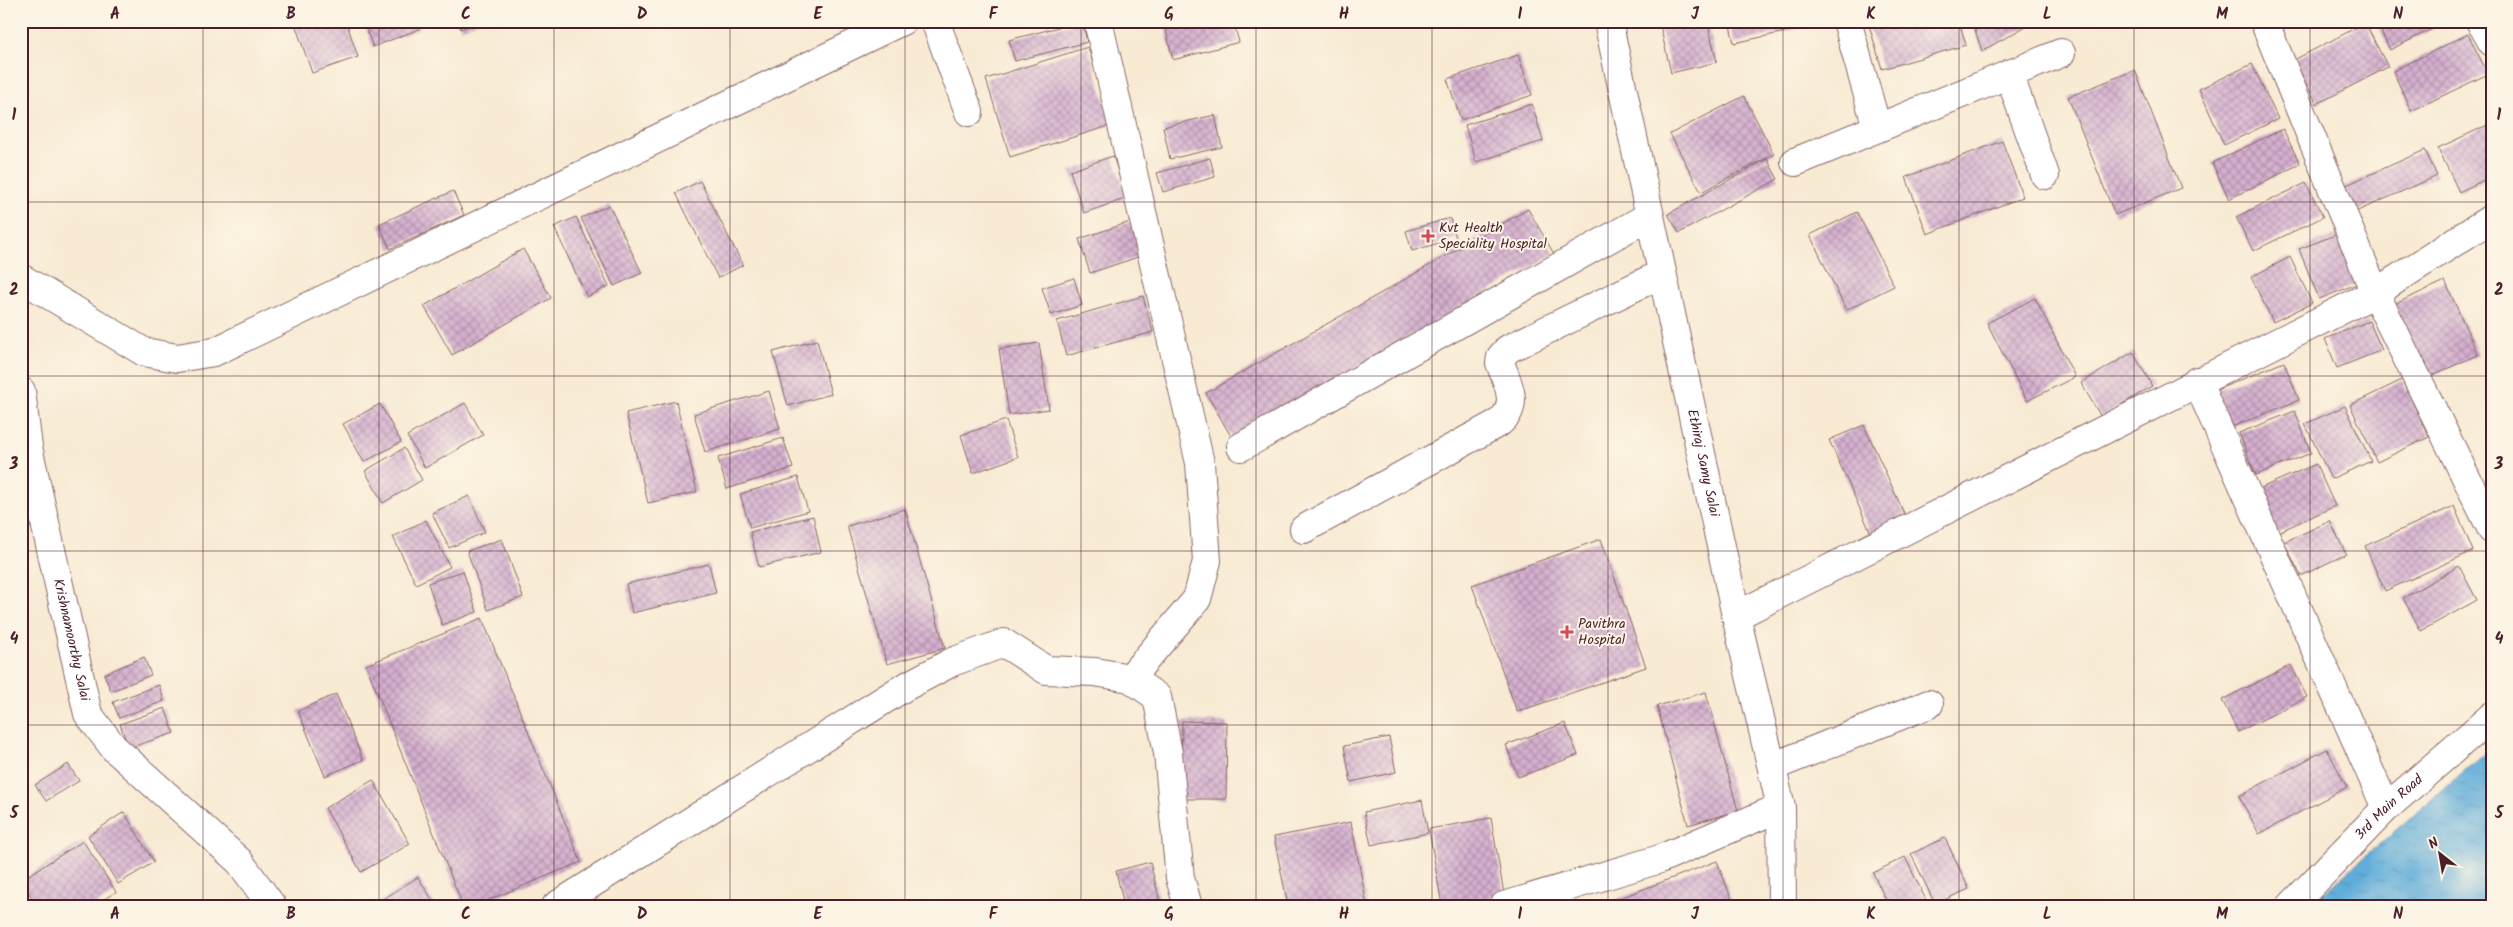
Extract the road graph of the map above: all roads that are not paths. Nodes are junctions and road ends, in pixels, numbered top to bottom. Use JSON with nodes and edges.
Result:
{"nodes":[{"id":1,"x":902,"y":21,"type":"edge"},
{"id":2,"x":935,"y":21,"type":"edge"},
{"id":3,"x":1098,"y":21,"type":"edge"},
{"id":4,"x":1608,"y":21,"type":"edge"},
{"id":5,"x":1847,"y":21,"type":"edge"},
{"id":6,"x":2264,"y":21,"type":"edge"},
{"id":7,"x":2480,"y":21,"type":"edge"},
{"id":8,"x":2492,"y":42,"type":"edge"},
{"id":9,"x":2061,"y":53,"type":"dead end"},
{"id":10,"x":2010,"y":74,"type":"junction"},
{"id":11,"x":969,"y":112,"type":"dead end"},
{"id":12,"x":1877,"y":128,"type":"junction"},
{"id":13,"x":1795,"y":162,"type":"dead end"},
{"id":14,"x":2045,"y":175,"type":"dead end"},
{"id":15,"x":1649,"y":216,"type":"junction"},
{"id":16,"x":2492,"y":218,"type":"edge"},
{"id":17,"x":1661,"y":274,"type":"junction"},
{"id":18,"x":21,"y":278,"type":"edge"},
{"id":19,"x":2375,"y":293,"type":"junction"},
{"id":20,"x":2197,"y":382,"type":"junction"},
{"id":21,"x":21,"y":391,"type":"edge"},
{"id":22,"x":1241,"y":447,"type":"dead end"},
{"id":23,"x":25,"y":448,"type":"edge"},
{"id":24,"x":1304,"y":529,"type":"dead end"},
{"id":25,"x":2492,"y":530,"type":"edge"},
{"id":26,"x":1736,"y":616,"type":"junction"},
{"id":27,"x":1130,"y":678,"type":"junction"},
{"id":28,"x":1929,"y":704,"type":"dead end"},
{"id":29,"x":2492,"y":716,"type":"edge"},
{"id":30,"x":1772,"y":767,"type":"junction"},
{"id":31,"x":1781,"y":807,"type":"junction"},
{"id":32,"x":2386,"y":808,"type":"junction"},
{"id":33,"x":1569,"y":897,"type":"edge"},
{"id":34,"x":272,"y":906,"type":"edge"},
{"id":35,"x":556,"y":906,"type":"edge"},
{"id":36,"x":1188,"y":906,"type":"edge"},
{"id":37,"x":1504,"y":906,"type":"edge"},
{"id":38,"x":1782,"y":906,"type":"edge"},
{"id":39,"x":2291,"y":906,"type":"edge"}],
"edges":[{"from":1,"to":18,"type":"street"},
{"from":2,"to":11,"type":"street"},
{"from":3,"to":27,"type":"street"},
{"from":4,"to":15,"type":"street","name":"Ethiraj Samy Salai"},
{"from":5,"to":12,"type":"street"},
{"from":6,"to":19,"type":"street"},
{"from":7,"to":8,"type":"street"},
{"from":9,"to":10,"type":"street"},
{"from":10,"to":12,"type":"street"},
{"from":10,"to":14,"type":"street"},
{"from":12,"to":13,"type":"street"},
{"from":15,"to":17,"type":"street","name":"Ethiraj Samy Salai"},
{"from":15,"to":22,"type":"street"},
{"from":16,"to":19,"type":"street"},
{"from":17,"to":24,"type":"street"},
{"from":17,"to":26,"type":"street","name":"Ethiraj Samy Salai"},
{"from":19,"to":20,"type":"street"},
{"from":19,"to":25,"type":"street"},
{"from":20,"to":26,"type":"street"},
{"from":20,"to":32,"type":"street"},
{"from":21,"to":23,"type":"street","name":"Krishnamoorthy Salai"},
{"from":23,"to":34,"type":"street","name":"Krishnamoorthy Salai"},
{"from":26,"to":30,"type":"street","name":"Ethiraj Samy Salai"},
{"from":27,"to":35,"type":"street"},
{"from":27,"to":36,"type":"street"},
{"from":28,"to":30,"type":"street"},
{"from":29,"to":32,"type":"street","name":"3rd Main Road"},
{"from":30,"to":31,"type":"street","name":"Ethiraj Samy Salai"},
{"from":31,"to":33,"type":"street"},
{"from":31,"to":38,"type":"street","name":"Ethiraj Samy Salai"},
{"from":32,"to":39,"type":"street","name":"3rd Main Road"},
{"from":33,"to":37,"type":"street"}]}
